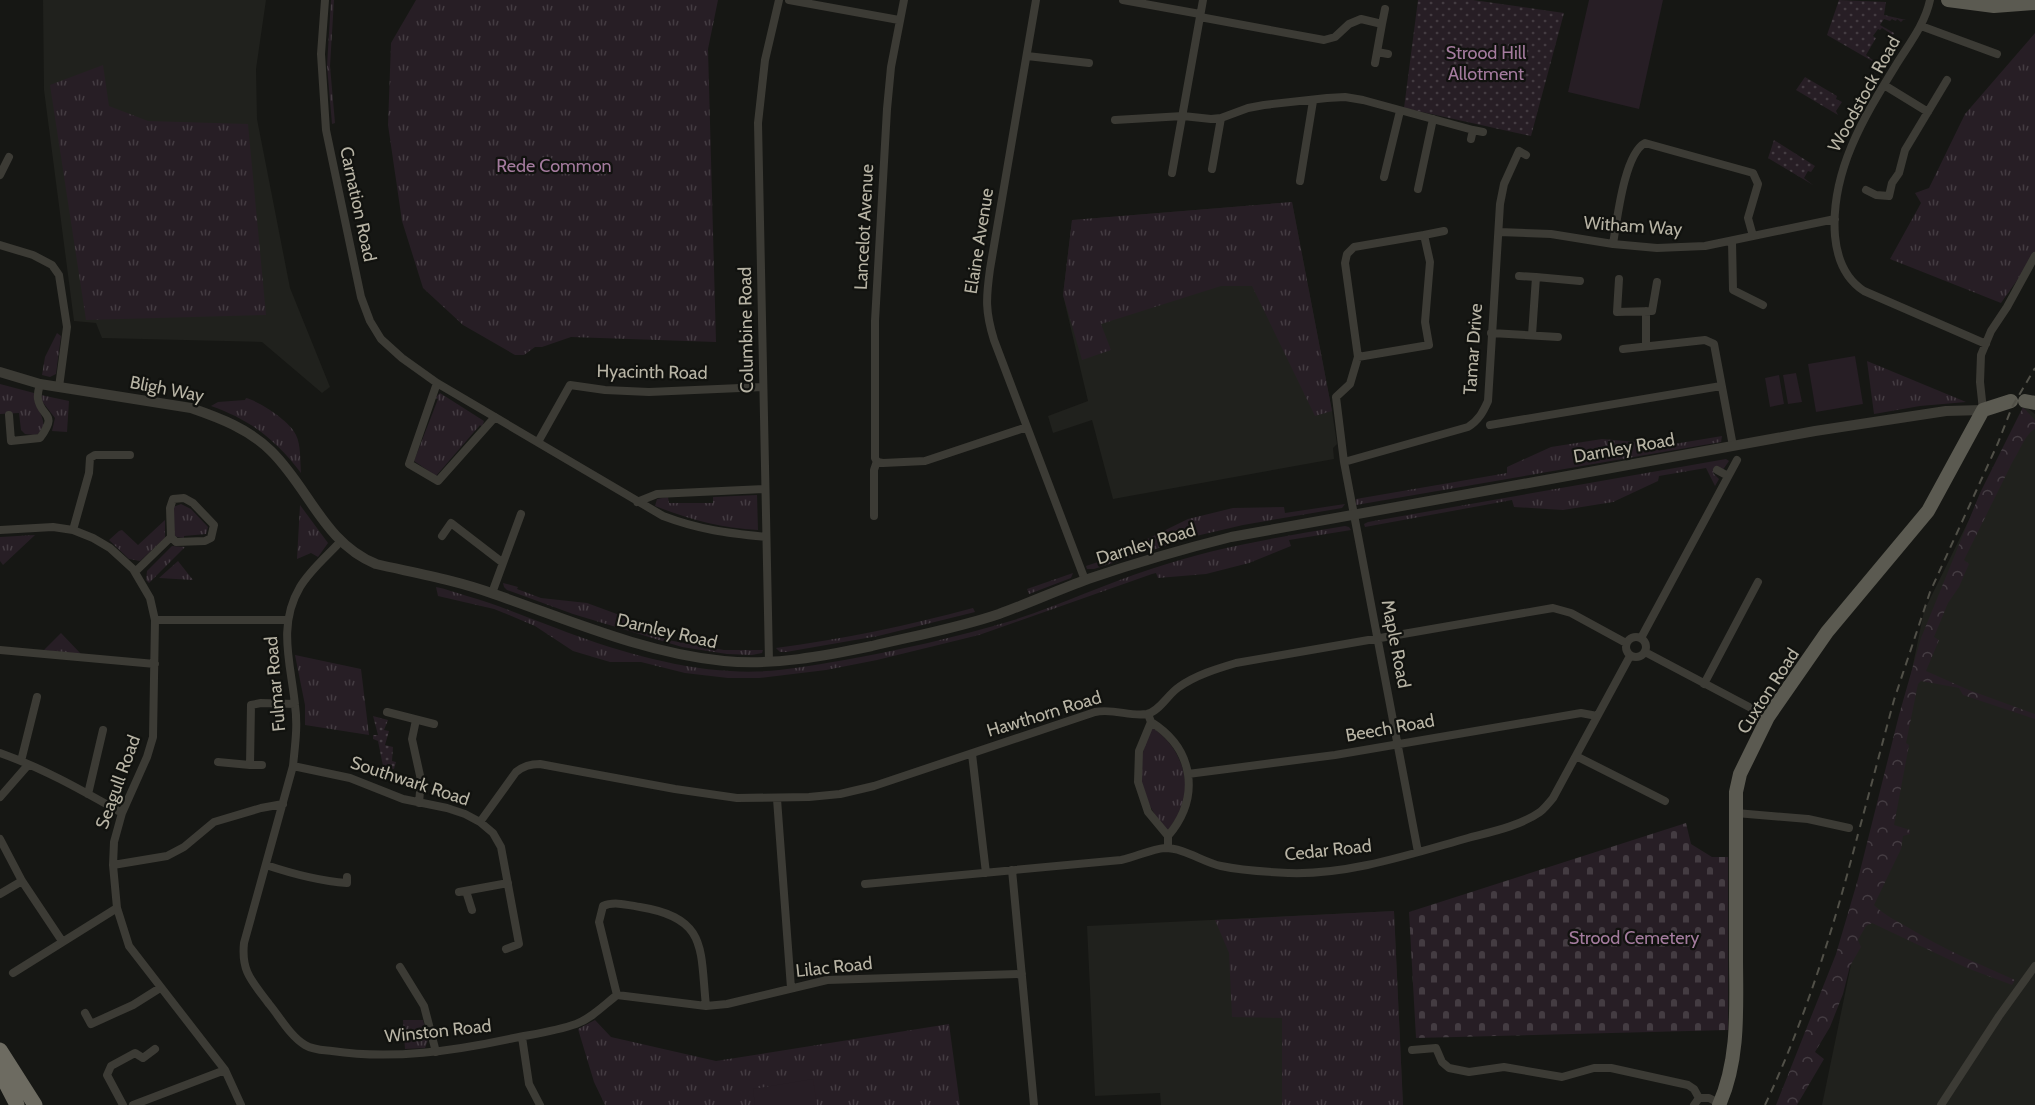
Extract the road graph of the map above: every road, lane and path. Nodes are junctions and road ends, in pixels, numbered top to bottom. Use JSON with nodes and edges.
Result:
{"nodes":[{"id":1,"x":325,"y":0,"type":"edge"},
{"id":2,"x":779,"y":0,"type":"edge"},
{"id":3,"x":789,"y":0,"type":"edge"},
{"id":4,"x":904,"y":0,"type":"edge"},
{"id":5,"x":1036,"y":0,"type":"edge"},
{"id":6,"x":1123,"y":0,"type":"edge"},
{"id":7,"x":1203,"y":0,"type":"edge"},
{"id":8,"x":1930,"y":0,"type":"edge"},
{"id":9,"x":1948,"y":0,"type":"edge"},
{"id":10,"x":800,"y":1,"type":"edge"},
{"id":11,"x":2035,"y":3,"type":"edge"},
{"id":12,"x":1385,"y":9,"type":"dead end"},
{"id":13,"x":1200,"y":15,"type":"junction"},
{"id":14,"x":899,"y":21,"type":"junction"},
{"id":15,"x":1382,"y":24,"type":"junction"},
{"id":16,"x":1921,"y":26,"type":"junction"},
{"id":17,"x":1377,"y":52,"type":"junction"},
{"id":18,"x":1388,"y":54,"type":"dead end"},
{"id":19,"x":1997,"y":54,"type":"dead end"},
{"id":20,"x":1027,"y":56,"type":"junction"},
{"id":21,"x":1089,"y":63,"type":"dead end"},
{"id":22,"x":1375,"y":63,"type":"dead end"},
{"id":23,"x":1947,"y":80,"type":"dead end"},
{"id":24,"x":1884,"y":85,"type":"junction"},
{"id":25,"x":1313,"y":100,"type":"junction"},
{"id":26,"x":1400,"y":111,"type":"junction"},
{"id":27,"x":1928,"y":112,"type":"junction"},
{"id":28,"x":1183,"y":116,"type":"junction"},
{"id":29,"x":1221,"y":118,"type":"junction"},
{"id":30,"x":1433,"y":119,"type":"junction"},
{"id":31,"x":1115,"y":120,"type":"dead end"},
{"id":32,"x":1484,"y":132,"type":"dead end"},
{"id":33,"x":1526,"y":155,"type":"dead end"},
{"id":34,"x":9,"y":157,"type":"dead end"},
{"id":35,"x":1212,"y":169,"type":"dead end"},
{"id":36,"x":1172,"y":173,"type":"dead end"},
{"id":37,"x":0,"y":175,"type":"edge"},
{"id":38,"x":1384,"y":177,"type":"dead end"},
{"id":39,"x":1300,"y":180,"type":"dead end"},
{"id":40,"x":1418,"y":189,"type":"dead end"},
{"id":41,"x":1866,"y":190,"type":"dead end"},
{"id":42,"x":1835,"y":219,"type":"junction"},
{"id":43,"x":1444,"y":231,"type":"dead end"},
{"id":44,"x":1499,"y":232,"type":"junction"},
{"id":45,"x":1424,"y":235,"type":"junction"},
{"id":46,"x":1754,"y":236,"type":"junction"},
{"id":47,"x":1732,"y":241,"type":"junction"},
{"id":48,"x":0,"y":244,"type":"edge"},
{"id":49,"x":1613,"y":244,"type":"junction"},
{"id":50,"x":2035,"y":256,"type":"edge"},
{"id":51,"x":1520,"y":276,"type":"dead end"},
{"id":52,"x":1536,"y":278,"type":"junction"},
{"id":53,"x":1619,"y":279,"type":"dead end"},
{"id":54,"x":1580,"y":281,"type":"dead end"},
{"id":55,"x":1657,"y":282,"type":"dead end"},
{"id":56,"x":1763,"y":305,"type":"dead end"},
{"id":57,"x":1646,"y":311,"type":"junction"},
{"id":58,"x":1491,"y":333,"type":"junction"},
{"id":59,"x":1532,"y":335,"type":"junction"},
{"id":60,"x":1558,"y":337,"type":"dead end"},
{"id":61,"x":1986,"y":344,"type":"junction"},
{"id":62,"x":1646,"y":346,"type":"junction"},
{"id":63,"x":1623,"y":349,"type":"dead end"},
{"id":64,"x":1358,"y":357,"type":"junction"},
{"id":65,"x":0,"y":372,"type":"edge"},
{"id":66,"x":437,"y":383,"type":"junction"},
{"id":67,"x":40,"y":384,"type":"junction"},
{"id":68,"x":1721,"y":386,"type":"junction"},
{"id":69,"x":59,"y":387,"type":"junction"},
{"id":70,"x":763,"y":387,"type":"junction"},
{"id":71,"x":2028,"y":401,"type":"edge"},
{"id":72,"x":1983,"y":410,"type":"junction"},
{"id":73,"x":9,"y":415,"type":"dead end"},
{"id":74,"x":495,"y":417,"type":"junction"},
{"id":75,"x":1490,"y":425,"type":"dead end"},
{"id":76,"x":1027,"y":427,"type":"junction"},
{"id":77,"x":538,"y":442,"type":"junction"},
{"id":78,"x":1733,"y":446,"type":"junction"},
{"id":79,"x":130,"y":455,"type":"dead end"},
{"id":80,"x":876,"y":459,"type":"junction"},
{"id":81,"x":1737,"y":460,"type":"dead end"},
{"id":82,"x":1344,"y":462,"type":"junction"},
{"id":83,"x":1717,"y":470,"type":"dead end"},
{"id":84,"x":1728,"y":476,"type":"junction"},
{"id":85,"x":765,"y":489,"type":"junction"},
{"id":86,"x":637,"y":502,"type":"junction"},
{"id":87,"x":1354,"y":513,"type":"junction"},
{"id":88,"x":520,"y":514,"type":"dead end"},
{"id":89,"x":874,"y":516,"type":"dead end"},
{"id":90,"x":0,"y":530,"type":"edge"},
{"id":91,"x":74,"y":530,"type":"junction"},
{"id":92,"x":442,"y":536,"type":"dead end"},
{"id":93,"x":171,"y":537,"type":"junction"},
{"id":94,"x":766,"y":537,"type":"junction"},
{"id":95,"x":340,"y":542,"type":"junction"},
{"id":96,"x":503,"y":563,"type":"junction"},
{"id":97,"x":135,"y":572,"type":"junction"},
{"id":98,"x":1086,"y":580,"type":"junction"},
{"id":99,"x":1758,"y":582,"type":"dead end"},
{"id":100,"x":492,"y":593,"type":"junction"},
{"id":101,"x":155,"y":620,"type":"junction"},
{"id":102,"x":287,"y":620,"type":"junction"},
{"id":103,"x":1378,"y":638,"type":"junction"},
{"id":104,"x":1641,"y":638,"type":"junction"},
{"id":105,"x":1626,"y":643,"type":"junction"},
{"id":106,"x":0,"y":650,"type":"edge"},
{"id":107,"x":1645,"y":652,"type":"junction"},
{"id":108,"x":1630,"y":656,"type":"junction"},
{"id":109,"x":769,"y":662,"type":"junction"},
{"id":110,"x":155,"y":664,"type":"junction"},
{"id":111,"x":1704,"y":684,"type":"junction"},
{"id":112,"x":37,"y":697,"type":"dead end"},
{"id":113,"x":296,"y":704,"type":"junction"},
{"id":114,"x":387,"y":712,"type":"dead end"},
{"id":115,"x":1597,"y":716,"type":"junction"},
{"id":116,"x":1768,"y":717,"type":"junction"},
{"id":117,"x":1150,"y":718,"type":"junction"},
{"id":118,"x":416,"y":720,"type":"junction"},
{"id":119,"x":434,"y":724,"type":"dead end"},
{"id":120,"x":103,"y":730,"type":"dead end"},
{"id":121,"x":1397,"y":744,"type":"junction"},
{"id":122,"x":0,"y":753,"type":"edge"},
{"id":123,"x":972,"y":754,"type":"junction"},
{"id":124,"x":1576,"y":756,"type":"junction"},
{"id":125,"x":218,"y":762,"type":"dead end"},
{"id":126,"x":25,"y":763,"type":"junction"},
{"id":127,"x":250,"y":765,"type":"junction"},
{"id":128,"x":262,"y":765,"type":"dead end"},
{"id":129,"x":293,"y":766,"type":"junction"},
{"id":130,"x":1188,"y":774,"type":"junction"},
{"id":131,"x":88,"y":794,"type":"junction"},
{"id":132,"x":0,"y":797,"type":"edge"},
{"id":133,"x":777,"y":799,"type":"junction"},
{"id":134,"x":1665,"y":801,"type":"dead end"},
{"id":135,"x":419,"y":803,"type":"junction"},
{"id":136,"x":283,"y":804,"type":"junction"},
{"id":137,"x":122,"y":813,"type":"junction"},
{"id":138,"x":1736,"y":813,"type":"junction"},
{"id":139,"x":480,"y":822,"type":"junction"},
{"id":140,"x":1849,"y":828,"type":"dead end"},
{"id":141,"x":1168,"y":836,"type":"junction"},
{"id":142,"x":0,"y":839,"type":"edge"},
{"id":143,"x":1168,"y":848,"type":"junction"},
{"id":144,"x":1418,"y":852,"type":"junction"},
{"id":145,"x":266,"y":865,"type":"junction"},
{"id":146,"x":113,"y":866,"type":"junction"},
{"id":147,"x":1012,"y":870,"type":"junction"},
{"id":148,"x":987,"y":873,"type":"junction"},
{"id":149,"x":347,"y":877,"type":"dead end"},
{"id":150,"x":22,"y":881,"type":"junction"},
{"id":151,"x":507,"y":883,"type":"junction"},
{"id":152,"x":866,"y":884,"type":"dead end"},
{"id":153,"x":0,"y":894,"type":"edge"},
{"id":154,"x":117,"y":908,"type":"junction"},
{"id":155,"x":472,"y":910,"type":"dead end"},
{"id":156,"x":62,"y":941,"type":"junction"},
{"id":157,"x":244,"y":943,"type":"joint"},
{"id":158,"x":506,"y":949,"type":"dead end"},
{"id":159,"x":400,"y":966,"type":"dead end"},
{"id":160,"x":2035,"y":966,"type":"edge"},
{"id":161,"x":13,"y":974,"type":"dead end"},
{"id":162,"x":1022,"y":974,"type":"junction"},
{"id":163,"x":160,"y":988,"type":"junction"},
{"id":164,"x":791,"y":988,"type":"junction"},
{"id":165,"x":617,"y":995,"type":"junction"},
{"id":166,"x":706,"y":1006,"type":"junction"},
{"id":167,"x":85,"y":1013,"type":"dead end"},
{"id":168,"x":522,"y":1037,"type":"junction"},
{"id":169,"x":155,"y":1049,"type":"dead end"},
{"id":170,"x":0,"y":1050,"type":"edge"},
{"id":171,"x":1412,"y":1050,"type":"dead end"},
{"id":172,"x":436,"y":1052,"type":"junction"},
{"id":173,"x":225,"y":1070,"type":"junction"},
{"id":174,"x":0,"y":1072,"type":"edge"},
{"id":175,"x":1697,"y":1102,"type":"edge"},
{"id":176,"x":1719,"y":1104,"type":"edge"},
{"id":177,"x":17,"y":1105,"type":"edge"},
{"id":178,"x":35,"y":1105,"type":"edge"},
{"id":179,"x":123,"y":1105,"type":"edge"},
{"id":180,"x":133,"y":1105,"type":"edge"},
{"id":181,"x":242,"y":1105,"type":"edge"},
{"id":182,"x":540,"y":1105,"type":"edge"},
{"id":183,"x":1034,"y":1105,"type":"edge"},
{"id":184,"x":1941,"y":1105,"type":"edge"}],
"edges":[{"from":1,"to":66,"type":"street","name":"Carnation Road"},
{"from":2,"to":70,"type":"street","name":"Columbine Road"},
{"from":3,"to":10,"type":"street"},
{"from":4,"to":14,"type":"street","name":"Lancelot Avenue"},
{"from":5,"to":20,"type":"street","name":"Elaine Avenue"},
{"from":6,"to":13,"type":"street"},
{"from":7,"to":13,"type":"street"},
{"from":8,"to":16,"type":"street","name":"Woodstock Road"},
{"from":9,"to":11,"type":"main road"},
{"from":10,"to":14,"type":"street"},
{"from":12,"to":15,"type":"street"},
{"from":13,"to":15,"type":"street"},
{"from":13,"to":28,"type":"street"},
{"from":14,"to":80,"type":"street","name":"Lancelot Avenue"},
{"from":15,"to":17,"type":"street"},
{"from":16,"to":19,"type":"street"},
{"from":16,"to":24,"type":"street","name":"Woodstock Road"},
{"from":17,"to":18,"type":"street"},
{"from":17,"to":22,"type":"street"},
{"from":20,"to":21,"type":"street"},
{"from":20,"to":76,"type":"street","name":"Elaine Avenue"},
{"from":23,"to":27,"type":"street"},
{"from":24,"to":27,"type":"street"},
{"from":24,"to":42,"type":"street","name":"Woodstock Road"},
{"from":25,"to":26,"type":"street"},
{"from":25,"to":29,"type":"street"},
{"from":25,"to":39,"type":"street"},
{"from":26,"to":30,"type":"street"},
{"from":26,"to":38,"type":"street"},
{"from":27,"to":41,"type":"street"},
{"from":28,"to":29,"type":"street"},
{"from":28,"to":31,"type":"street"},
{"from":28,"to":36,"type":"street"},
{"from":29,"to":35,"type":"street"},
{"from":30,"to":32,"type":"street"},
{"from":30,"to":40,"type":"street"},
{"from":33,"to":44,"type":"street","name":"Tamar Drive"},
{"from":34,"to":37,"type":"street"},
{"from":42,"to":46,"type":"street","name":"Witham Way"},
{"from":42,"to":61,"type":"street","name":"Woodstock Road"},
{"from":43,"to":45,"type":"street"},
{"from":44,"to":49,"type":"street","name":"Witham Way"},
{"from":44,"to":58,"type":"street","name":"Tamar Drive"},
{"from":45,"to":64,"type":"street"},
{"from":45,"to":64,"type":"street"},
{"from":46,"to":47,"type":"street","name":"Witham Way"},
{"from":46,"to":49,"type":"street"},
{"from":47,"to":49,"type":"street","name":"Witham Way"},
{"from":47,"to":56,"type":"street"},
{"from":48,"to":69,"type":"street"},
{"from":50,"to":61,"type":"street"},
{"from":51,"to":52,"type":"street"},
{"from":52,"to":54,"type":"street"},
{"from":52,"to":59,"type":"street"},
{"from":53,"to":57,"type":"street"},
{"from":55,"to":57,"type":"street"},
{"from":57,"to":62,"type":"street"},
{"from":58,"to":59,"type":"street"},
{"from":58,"to":82,"type":"street","name":"Tamar Drive"},
{"from":59,"to":60,"type":"street"},
{"from":61,"to":72,"type":"street"},
{"from":62,"to":63,"type":"street"},
{"from":62,"to":68,"type":"street"},
{"from":64,"to":82,"type":"street","name":"Maple Road"},
{"from":65,"to":67,"type":"street","name":"Bligh Way"},
{"from":66,"to":74,"type":"street","name":"Carnation Road"},
{"from":66,"to":74,"type":"street"},
{"from":67,"to":69,"type":"street","name":"Bligh Way"},
{"from":67,"to":73,"type":"street"},
{"from":68,"to":75,"type":"street"},
{"from":68,"to":78,"type":"street"},
{"from":69,"to":95,"type":"street","name":"Bligh Way"},
{"from":70,"to":77,"type":"street","name":"Hyacinth Road"},
{"from":70,"to":85,"type":"street","name":"Columbine Road"},
{"from":71,"to":72,"type":"main road"},
{"from":72,"to":78,"type":"street","name":"Darnley Road"},
{"from":72,"to":116,"type":"main road","name":"Cuxton Road"},
{"from":74,"to":77,"type":"street","name":"Carnation Road"},
{"from":76,"to":80,"type":"street"},
{"from":76,"to":98,"type":"street","name":"Elaine Avenue"},
{"from":77,"to":86,"type":"street","name":"Carnation Road"},
{"from":78,"to":87,"type":"street","name":"Darnley Road"},
{"from":79,"to":91,"type":"street"},
{"from":80,"to":89,"type":"street","name":"Lancelot Avenue"},
{"from":81,"to":84,"type":"street"},
{"from":82,"to":87,"type":"street","name":"Maple Road"},
{"from":83,"to":84,"type":"street"},
{"from":84,"to":104,"type":"street"},
{"from":85,"to":86,"type":"street"},
{"from":85,"to":94,"type":"street","name":"Columbine Road"},
{"from":86,"to":94,"type":"street","name":"Carnation Road"},
{"from":87,"to":98,"type":"street","name":"Darnley Road"},
{"from":87,"to":103,"type":"street","name":"Maple Road"},
{"from":88,"to":96,"type":"street"},
{"from":90,"to":91,"type":"street","name":"Seagull Road"},
{"from":91,"to":97,"type":"street","name":"Seagull Road"},
{"from":92,"to":96,"type":"street"},
{"from":93,"to":93,"type":"street"},
{"from":93,"to":97,"type":"street"},
{"from":94,"to":109,"type":"street","name":"Columbine Road"},
{"from":95,"to":100,"type":"street","name":"Darnley Road"},
{"from":95,"to":102,"type":"street","name":"Fulmar Road"},
{"from":96,"to":100,"type":"street"},
{"from":97,"to":101,"type":"street","name":"Seagull Road"},
{"from":98,"to":109,"type":"street","name":"Darnley Road"},
{"from":99,"to":111,"type":"street"},
{"from":100,"to":109,"type":"street","name":"Darnley Road"},
{"from":101,"to":102,"type":"street"},
{"from":101,"to":110,"type":"street","name":"Seagull Road"},
{"from":102,"to":113,"type":"street","name":"Fulmar Road"},
{"from":103,"to":105,"type":"street"},
{"from":103,"to":117,"type":"street"},
{"from":103,"to":121,"type":"street","name":"Maple Road"},
{"from":104,"to":105,"type":"street"},
{"from":104,"to":107,"type":"street"},
{"from":105,"to":108,"type":"street"},
{"from":106,"to":110,"type":"street"},
{"from":107,"to":108,"type":"street"},
{"from":107,"to":111,"type":"street"},
{"from":108,"to":115,"type":"street","name":"Cedar Road"},
{"from":110,"to":137,"type":"street","name":"Seagull Road"},
{"from":111,"to":116,"type":"street"},
{"from":112,"to":126,"type":"street"},
{"from":113,"to":127,"type":"street"},
{"from":113,"to":129,"type":"street","name":"Fulmar Road"},
{"from":114,"to":118,"type":"street"},
{"from":115,"to":121,"type":"street","name":"Beech Road"},
{"from":115,"to":124,"type":"street","name":"Cedar Road"},
{"from":116,"to":138,"type":"main road","name":"Cuxton Road"},
{"from":117,"to":123,"type":"street","name":"Hawthorn Road"},
{"from":117,"to":130,"type":"street"},
{"from":117,"to":141,"type":"street"},
{"from":118,"to":119,"type":"street"},
{"from":118,"to":135,"type":"street"},
{"from":120,"to":131,"type":"street"},
{"from":121,"to":130,"type":"street","name":"Beech Road"},
{"from":121,"to":144,"type":"street","name":"Maple Road"},
{"from":122,"to":126,"type":"street"},
{"from":123,"to":133,"type":"street","name":"Hawthorn Road"},
{"from":123,"to":148,"type":"street"},
{"from":124,"to":134,"type":"street"},
{"from":124,"to":144,"type":"street","name":"Cedar Road"},
{"from":125,"to":127,"type":"street"},
{"from":126,"to":131,"type":"street"},
{"from":126,"to":132,"type":"street"},
{"from":127,"to":128,"type":"street"},
{"from":129,"to":135,"type":"street","name":"Southwark Road"},
{"from":129,"to":136,"type":"street","name":"Fulmar Road"},
{"from":130,"to":141,"type":"street"},
{"from":131,"to":137,"type":"street"},
{"from":133,"to":139,"type":"street","name":"Hawthorn Road"},
{"from":133,"to":164,"type":"street"},
{"from":135,"to":139,"type":"street","name":"Southwark Road"},
{"from":136,"to":145,"type":"street","name":"Fulmar Road"},
{"from":136,"to":146,"type":"street"},
{"from":137,"to":146,"type":"street","name":"Seagull Road"},
{"from":138,"to":140,"type":"street"},
{"from":138,"to":176,"type":"main road","name":"Cuxton Road"},
{"from":139,"to":151,"type":"street","name":"Southwark Road"},
{"from":141,"to":143,"type":"street"},
{"from":142,"to":150,"type":"street"},
{"from":143,"to":144,"type":"street","name":"Cedar Road"},
{"from":143,"to":147,"type":"street"},
{"from":145,"to":149,"type":"street"},
{"from":145,"to":157,"type":"street","name":"Fulmar Road"},
{"from":146,"to":154,"type":"street","name":"Seagull Road"},
{"from":147,"to":148,"type":"street"},
{"from":147,"to":162,"type":"street"},
{"from":148,"to":152,"type":"street"},
{"from":150,"to":153,"type":"street"},
{"from":150,"to":156,"type":"street"},
{"from":151,"to":155,"type":"street"},
{"from":151,"to":158,"type":"street","name":"Southwark Road"},
{"from":154,"to":156,"type":"street"},
{"from":154,"to":163,"type":"street","name":"Seagull Road"},
{"from":156,"to":161,"type":"street"},
{"from":157,"to":172,"type":"street","name":"Winston Road"},
{"from":159,"to":172,"type":"street"},
{"from":160,"to":184,"type":"street"},
{"from":162,"to":164,"type":"street","name":"Lilac Road"},
{"from":162,"to":183,"type":"street"},
{"from":163,"to":167,"type":"street"},
{"from":163,"to":173,"type":"street","name":"Seagull Road"},
{"from":164,"to":166,"type":"street","name":"Lilac Road"},
{"from":165,"to":166,"type":"street","name":"Lilac Road"},
{"from":165,"to":166,"type":"street"},
{"from":165,"to":168,"type":"street","name":"Winston Road"},
{"from":168,"to":172,"type":"street","name":"Winston Road"},
{"from":168,"to":182,"type":"street"},
{"from":169,"to":179,"type":"street"},
{"from":170,"to":178,"type":"highway"},
{"from":171,"to":175,"type":"street"},
{"from":173,"to":180,"type":"street"},
{"from":173,"to":181,"type":"street","name":"Seagull Road"},
{"from":174,"to":177,"type":"highway"},
{"from":175,"to":176,"type":"street"}]}
